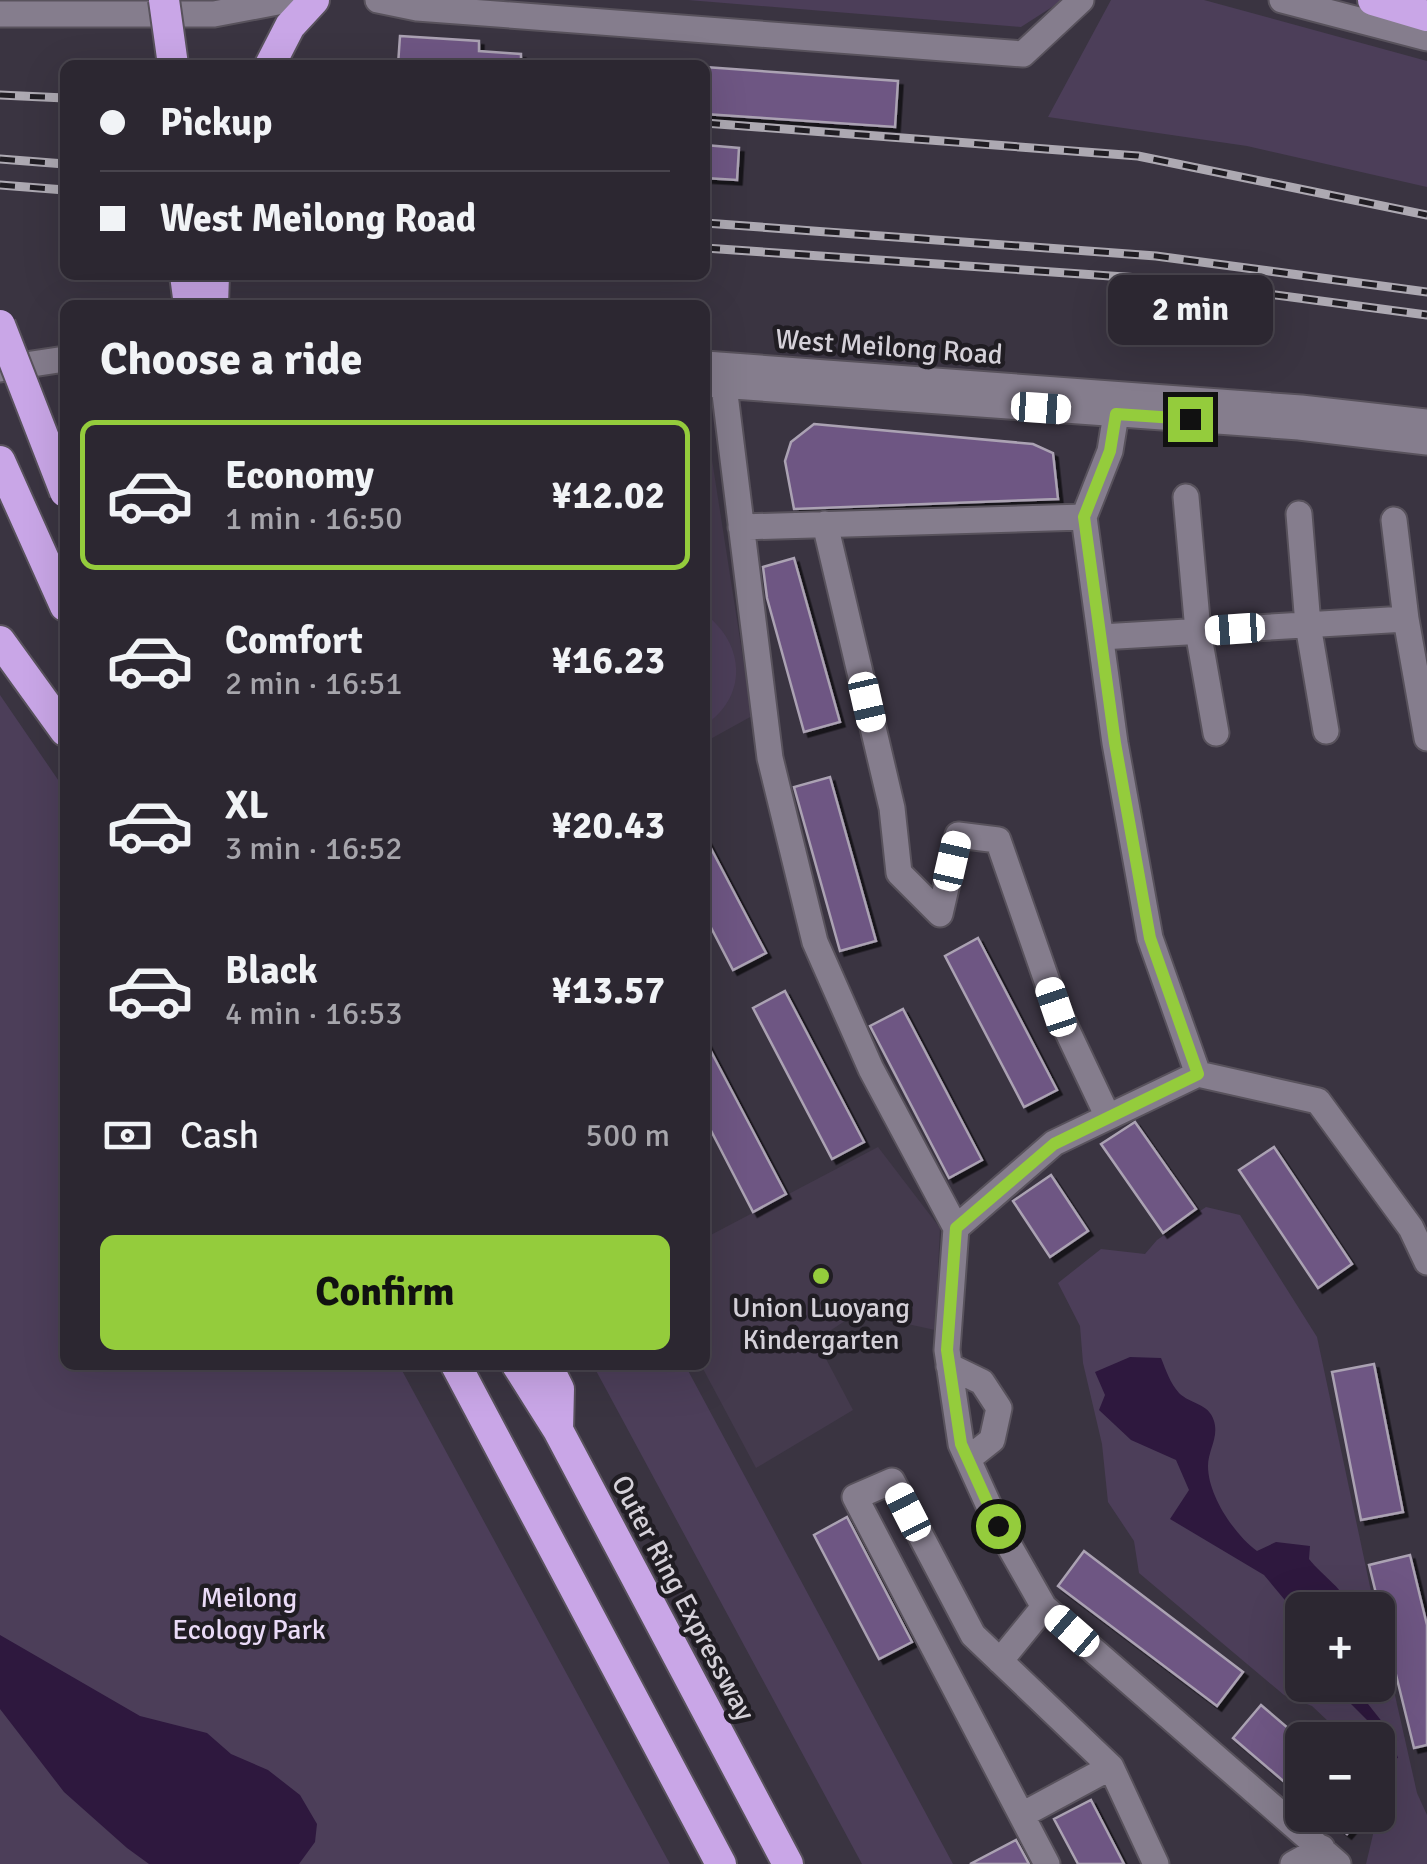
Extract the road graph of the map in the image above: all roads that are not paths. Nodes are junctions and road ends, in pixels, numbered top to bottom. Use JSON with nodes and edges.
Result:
{"nodes":[{"id":1,"x":164,"y":0,"type":"edge"},
{"id":2,"x":288,"y":0,"type":"edge"},
{"id":3,"x":314,"y":0,"type":"edge"},
{"id":4,"x":378,"y":0,"type":"edge"},
{"id":5,"x":1081,"y":0,"type":"edge"},
{"id":6,"x":1282,"y":0,"type":"edge"},
{"id":7,"x":1372,"y":0,"type":"edge"},
{"id":8,"x":1415,"y":0,"type":"edge"},
{"id":9,"x":1427,"y":2,"type":"edge"},
{"id":10,"x":0,"y":14,"type":"edge"},
{"id":11,"x":1427,"y":16,"type":"edge"},
{"id":12,"x":1427,"y":38,"type":"edge"},
{"id":13,"x":172,"y":60,"type":"edge"},
{"id":14,"x":273,"y":60,"type":"edge"},
{"id":15,"x":0,"y":325,"type":"edge"},
{"id":16,"x":60,"y":360,"type":"edge"},
{"id":17,"x":710,"y":364,"type":"edge"},
{"id":18,"x":0,"y":369,"type":"edge"},
{"id":19,"x":714,"y":385,"type":"edge"},
{"id":20,"x":1116,"y":414,"type":"junction"},
{"id":21,"x":1427,"y":422,"type":"edge"},
{"id":22,"x":1427,"y":442,"type":"edge"},
{"id":23,"x":0,"y":461,"type":"edge"},
{"id":24,"x":60,"y":479,"type":"edge"},
{"id":25,"x":1186,"y":496,"type":"dead end"},
{"id":26,"x":1300,"y":514,"type":"dead end"},
{"id":27,"x":1084,"y":517,"type":"junction"},
{"id":28,"x":1394,"y":520,"type":"dead end"},
{"id":29,"x":826,"y":524,"type":"junction"},
{"id":30,"x":742,"y":526,"type":"junction"},
{"id":31,"x":60,"y":595,"type":"edge"},
{"id":32,"x":1406,"y":619,"type":"junction"},
{"id":33,"x":1308,"y":625,"type":"junction"},
{"id":34,"x":1198,"y":632,"type":"junction"},
{"id":35,"x":1100,"y":637,"type":"junction"},
{"id":36,"x":0,"y":641,"type":"edge"},
{"id":37,"x":60,"y":724,"type":"edge"},
{"id":38,"x":1326,"y":731,"type":"dead end"},
{"id":39,"x":1216,"y":733,"type":"dead end"},
{"id":40,"x":1427,"y":738,"type":"edge"},
{"id":41,"x":1198,"y":1074,"type":"junction"},
{"id":42,"x":1108,"y":1118,"type":"junction"},
{"id":43,"x":956,"y":1228,"type":"junction"},
{"id":44,"x":1427,"y":1262,"type":"edge"},
{"id":45,"x":950,"y":1366,"type":"junction"},
{"id":46,"x":459,"y":1370,"type":"edge"},
{"id":47,"x":521,"y":1370,"type":"edge"},
{"id":48,"x":549,"y":1370,"type":"edge"},
{"id":49,"x":558,"y":1430,"type":"junction"},
{"id":50,"x":968,"y":1459,"type":"junction"},
{"id":51,"x":1044,"y":1607,"type":"junction"},
{"id":52,"x":1000,"y":1661,"type":"junction"},
{"id":53,"x":1112,"y":1767,"type":"junction"},
{"id":54,"x":1022,"y":1815,"type":"junction"},
{"id":55,"x":1330,"y":1856,"type":"edge"},
{"id":56,"x":721,"y":1864,"type":"edge"},
{"id":57,"x":788,"y":1864,"type":"edge"},
{"id":58,"x":1047,"y":1864,"type":"edge"},
{"id":59,"x":1156,"y":1864,"type":"edge"},
{"id":60,"x":1293,"y":1864,"type":"edge"}],
"edges":[{"from":1,"to":13,"type":"highway","bridge":true},
{"from":2,"to":10,"type":"street"},
{"from":3,"to":14,"type":"highway"},
{"from":4,"to":5,"type":"street"},
{"from":6,"to":12,"type":"street"},
{"from":7,"to":11,"type":"highway"},
{"from":8,"to":9,"type":"highway"},
{"from":15,"to":24,"type":"highway","bridge":true},
{"from":16,"to":18,"type":"street"},
{"from":17,"to":21,"type":"street","name":"West Meilong Road"},
{"from":19,"to":20,"type":"street","name":"West Meilong Road"},
{"from":19,"to":30,"type":"street"},
{"from":20,"to":22,"type":"street","name":"West Meilong Road"},
{"from":20,"to":27,"type":"street"},
{"from":23,"to":31,"type":"highway"},
{"from":25,"to":34,"type":"street"},
{"from":26,"to":33,"type":"street"},
{"from":27,"to":29,"type":"street"},
{"from":27,"to":35,"type":"street"},
{"from":28,"to":32,"type":"street"},
{"from":29,"to":30,"type":"street"},
{"from":29,"to":42,"type":"street"},
{"from":30,"to":43,"type":"street"},
{"from":32,"to":33,"type":"street"},
{"from":32,"to":40,"type":"street"},
{"from":33,"to":34,"type":"street"},
{"from":33,"to":38,"type":"street"},
{"from":34,"to":35,"type":"street"},
{"from":34,"to":39,"type":"street"},
{"from":35,"to":41,"type":"street"},
{"from":36,"to":37,"type":"highway"},
{"from":41,"to":42,"type":"street"},
{"from":41,"to":44,"type":"street"},
{"from":42,"to":43,"type":"street"},
{"from":43,"to":45,"type":"street"},
{"from":45,"to":50,"type":"street"},
{"from":45,"to":50,"type":"street"},
{"from":46,"to":56,"type":"highway"},
{"from":47,"to":49,"type":"highway","name":"Outer Ring Expressway"},
{"from":48,"to":49,"type":"highway"},
{"from":49,"to":57,"type":"highway","name":"Outer Ring Expressway"},
{"from":50,"to":51,"type":"street"},
{"from":51,"to":52,"type":"street"},
{"from":51,"to":55,"type":"street"},
{"from":52,"to":53,"type":"street"},
{"from":52,"to":54,"type":"street"},
{"from":53,"to":54,"type":"street"},
{"from":53,"to":59,"type":"street"},
{"from":54,"to":58,"type":"street"},
{"from":55,"to":60,"type":"street"}]}
